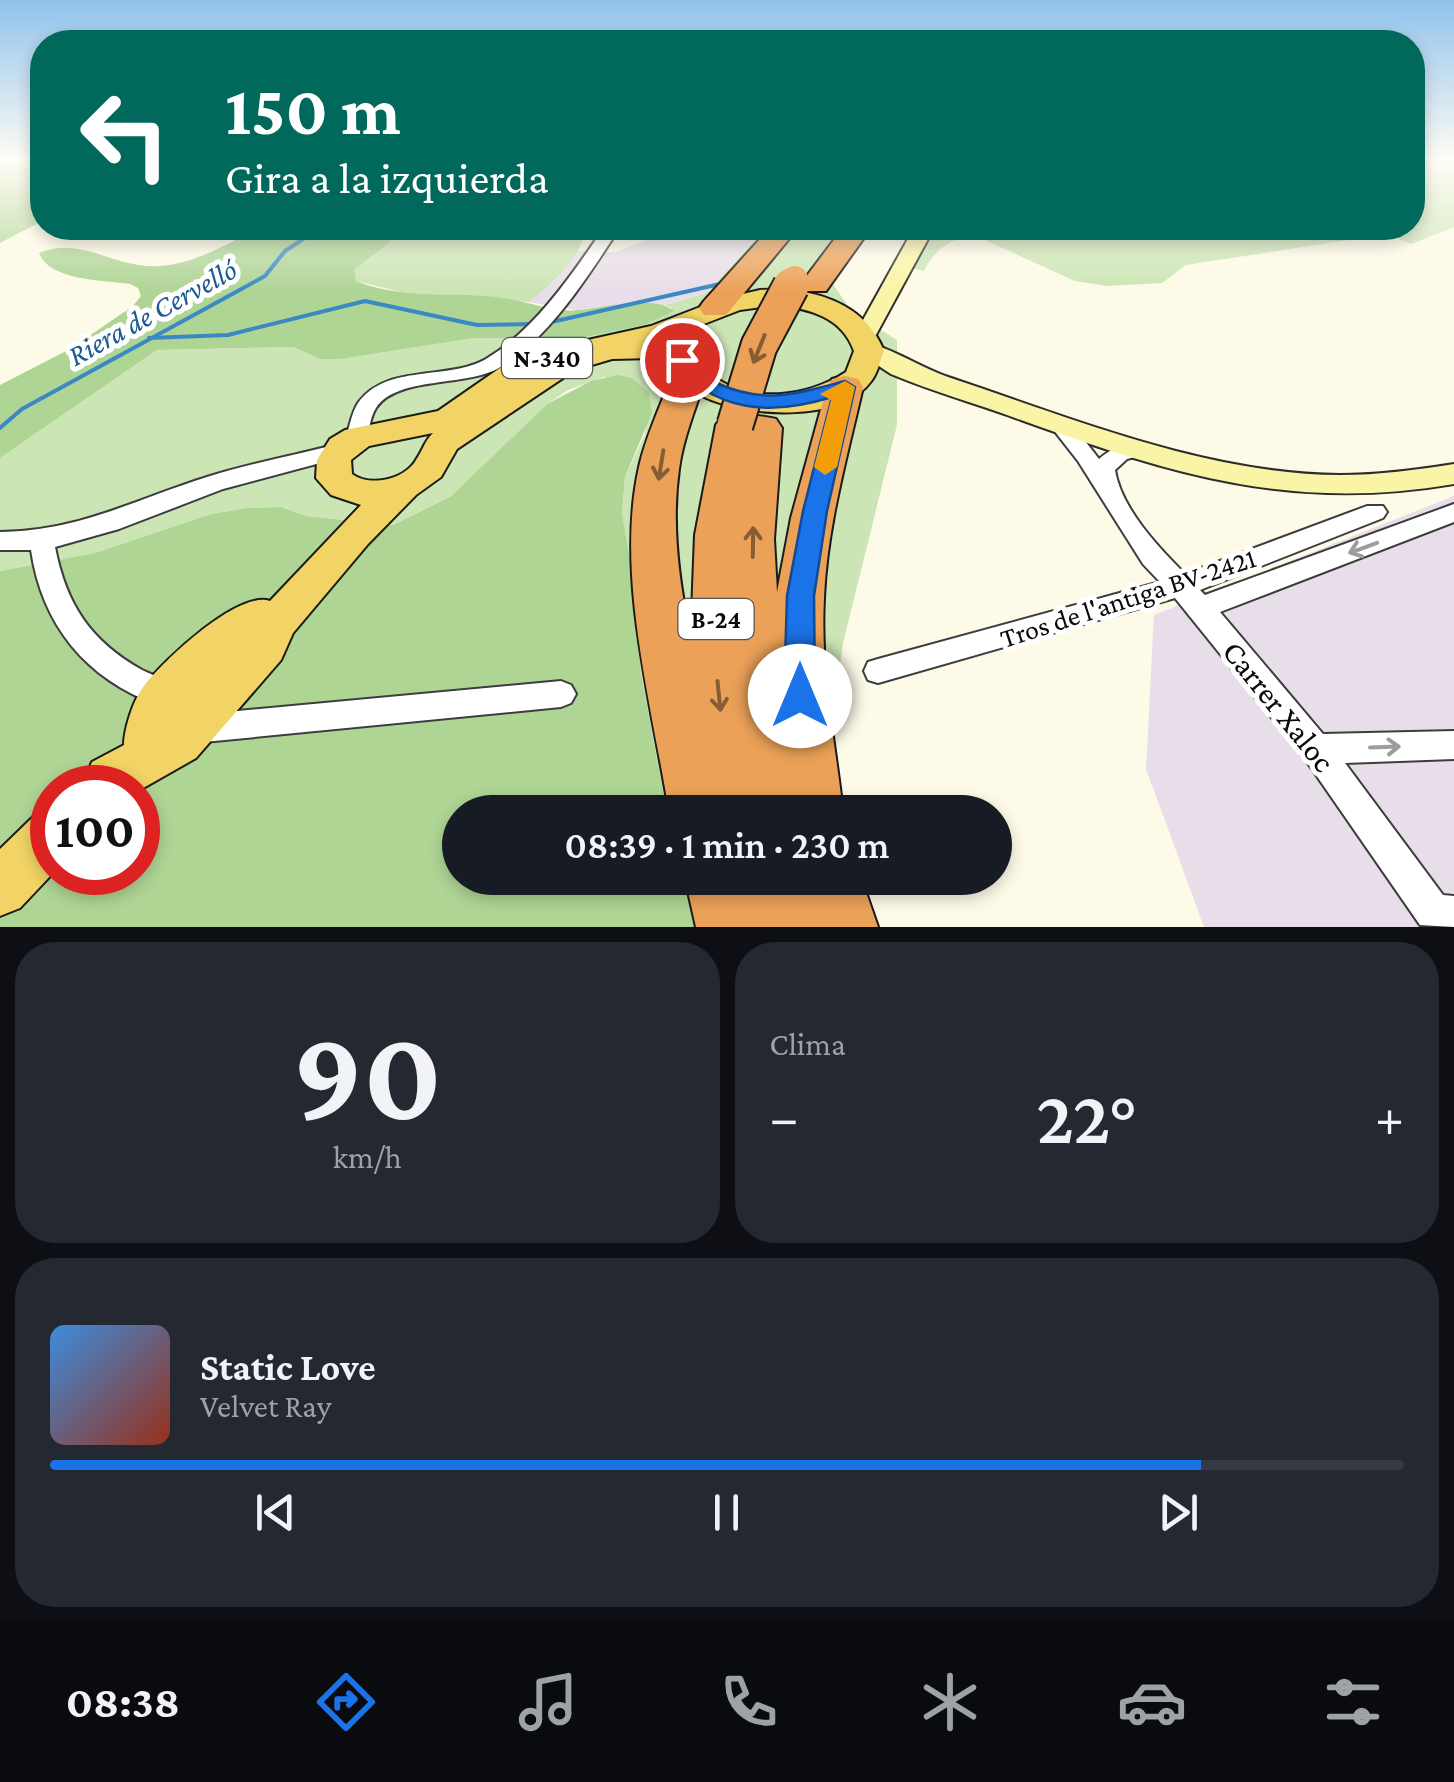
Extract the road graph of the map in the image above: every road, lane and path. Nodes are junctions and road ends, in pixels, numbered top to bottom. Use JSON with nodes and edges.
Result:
{"nodes":[{"id":1,"x":603,"y":240,"type":"edge"},
{"id":2,"x":773,"y":240,"type":"edge"},
{"id":3,"x":830,"y":240,"type":"edge"},
{"id":4,"x":849,"y":240,"type":"edge"},
{"id":5,"x":917,"y":240,"type":"edge"},
{"id":6,"x":813,"y":291,"type":"junction"},
{"id":7,"x":884,"y":297,"type":"junction"},
{"id":8,"x":704,"y":314,"type":"junction"},
{"id":9,"x":522,"y":337,"type":"junction"},
{"id":10,"x":554,"y":355,"type":"junction"},
{"id":11,"x":857,"y":365,"type":"junction"},
{"id":12,"x":686,"y":366,"type":"junction"},
{"id":13,"x":1060,"y":424,"type":"junction"},
{"id":14,"x":749,"y":426,"type":"junction"},
{"id":15,"x":373,"y":447,"type":"junction"},
{"id":16,"x":1135,"y":450,"type":"junction"},
{"id":17,"x":1454,"y":474,"type":"edge"},
{"id":18,"x":404,"y":486,"type":"junction"},
{"id":19,"x":1106,"y":488,"type":"junction"},
{"id":20,"x":1374,"y":512,"type":"dead end"},
{"id":21,"x":1454,"y":514,"type":"edge"},
{"id":22,"x":3,"y":541,"type":"edge"},
{"id":23,"x":42,"y":542,"type":"junction"},
{"id":24,"x":1190,"y":598,"type":"junction"},
{"id":25,"x":262,"y":625,"type":"junction"},
{"id":26,"x":878,"y":671,"type":"dead end"},
{"id":27,"x":158,"y":692,"type":"dead end"},
{"id":28,"x":561,"y":694,"type":"dead end"},
{"id":29,"x":168,"y":736,"type":"junction"},
{"id":30,"x":1454,"y":745,"type":"edge"},
{"id":31,"x":1316,"y":749,"type":"junction"},
{"id":32,"x":130,"y":765,"type":"edge"},
{"id":33,"x":696,"y":795,"type":"edge"},
{"id":34,"x":734,"y":795,"type":"edge"},
{"id":35,"x":775,"y":795,"type":"edge"},
{"id":36,"x":812,"y":795,"type":"edge"},
{"id":37,"x":30,"y":858,"type":"edge"},
{"id":38,"x":0,"y":888,"type":"edge"},
{"id":39,"x":721,"y":895,"type":"edge"},
{"id":40,"x":754,"y":895,"type":"edge"},
{"id":41,"x":800,"y":895,"type":"edge"},
{"id":42,"x":835,"y":895,"type":"edge"},
{"id":43,"x":1454,"y":914,"type":"edge"},
{"id":44,"x":729,"y":927,"type":"edge"},
{"id":45,"x":762,"y":927,"type":"edge"},
{"id":46,"x":810,"y":927,"type":"edge"},
{"id":47,"x":845,"y":927,"type":"edge"}],
"edges":[{"from":1,"to":9,"type":"street"},
{"from":2,"to":8,"type":"highway"},
{"from":3,"to":6,"type":"highway","number":"B-24"},
{"from":4,"to":6,"type":"highway","number":"B-24"},
{"from":5,"to":7,"type":"main road"},
{"from":6,"to":7,"type":"main road","number":"N-340"},
{"from":6,"to":8,"type":"main road","number":"N-340"},
{"from":6,"to":11,"type":"main road","number":"N-340"},
{"from":6,"to":14,"type":"highway","number":"B-24"},
{"from":7,"to":11,"type":"main road"},
{"from":8,"to":10,"type":"main road","number":"N-340"},
{"from":8,"to":12,"type":"main road"},
{"from":9,"to":10,"type":"street"},
{"from":9,"to":15,"type":"street"},
{"from":10,"to":15,"type":"main road","number":"N-340"},
{"from":11,"to":12,"type":"main road","number":"N-340"},
{"from":11,"to":13,"type":"main road"},
{"from":11,"to":36,"type":"highway"},
{"from":12,"to":15,"type":"main road","number":"N-340"},
{"from":12,"to":33,"type":"highway","one_way":true},
{"from":13,"to":16,"type":"main road"},
{"from":13,"to":19,"type":"street","name":"Carrer Xaloc"},
{"from":14,"to":34,"type":"highway","number":"B-24","one_way":true},
{"from":35,"to":14,"type":"highway","number":"B-24","one_way":true},
{"from":15,"to":18,"type":"main road"},
{"from":15,"to":18,"type":"main road","number":"N-340"},
{"from":15,"to":23,"type":"street"},
{"from":15,"to":25,"type":"main road"},
{"from":16,"to":17,"type":"main road"},
{"from":16,"to":19,"type":"street"},
{"from":18,"to":25,"type":"main road","number":"N-340"},
{"from":19,"to":24,"type":"street","name":"Carrer Xaloc"},
{"from":20,"to":24,"type":"street","name":"Tros de l'antiga BV-2421"},
{"from":21,"to":24,"type":"street","one_way":true},
{"from":22,"to":23,"type":"street"},
{"from":23,"to":27,"type":"street"},
{"from":24,"to":26,"type":"street","name":"Tros de l'antiga BV-2421"},
{"from":24,"to":31,"type":"street","name":"Carrer Xaloc"},
{"from":25,"to":29,"type":"main road"},
{"from":28,"to":29,"type":"street"},
{"from":29,"to":32,"type":"main road"},
{"from":31,"to":30,"type":"street","one_way":true},
{"from":31,"to":43,"type":"street","name":"Carrer Xaloc"},
{"from":37,"to":38,"type":"main road"},
{"from":39,"to":44,"type":"highway"},
{"from":40,"to":45,"type":"highway"},
{"from":41,"to":46,"type":"highway"},
{"from":42,"to":47,"type":"highway"}]}
